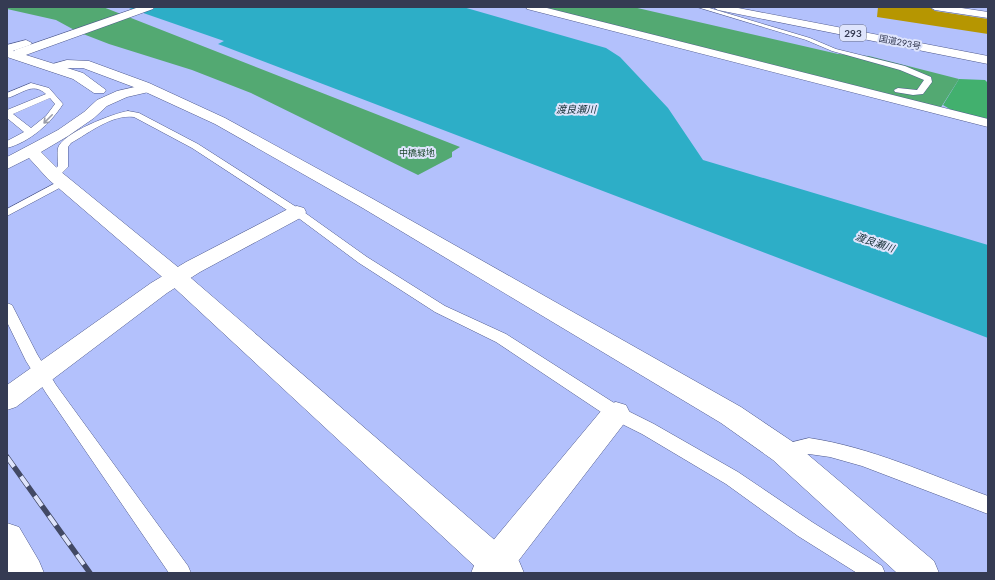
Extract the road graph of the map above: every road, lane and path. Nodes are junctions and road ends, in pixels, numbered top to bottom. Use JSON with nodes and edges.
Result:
{"nodes":[{"id":1,"x":149,"y":7,"type":"edge"},
{"id":2,"x":531,"y":7,"type":"edge"},
{"id":3,"x":700,"y":7,"type":"edge"},
{"id":4,"x":718,"y":7,"type":"edge"},
{"id":5,"x":935,"y":7,"type":"edge"},
{"id":6,"x":988,"y":15,"type":"edge"},
{"id":7,"x":30,"y":45,"type":"junction"},
{"id":8,"x":7,"y":49,"type":"edge"},
{"id":9,"x":13,"y":53,"type":"edge"},
{"id":10,"x":988,"y":60,"type":"edge"},
{"id":11,"x":53,"y":68,"type":"junction"},
{"id":12,"x":148,"y":88,"type":"junction"},
{"id":13,"x":99,"y":90,"type":"dead end"},
{"id":14,"x":898,"y":90,"type":"dead end"},
{"id":15,"x":52,"y":95,"type":"junction"},
{"id":16,"x":7,"y":96,"type":"edge"},
{"id":17,"x":7,"y":113,"type":"edge"},
{"id":18,"x":988,"y":123,"type":"edge"},
{"id":19,"x":12,"y":124,"type":"edge"},
{"id":20,"x":7,"y":141,"type":"edge"},
{"id":21,"x":27,"y":141,"type":"junction"},
{"id":22,"x":7,"y":145,"type":"edge"},
{"id":23,"x":7,"y":164,"type":"edge"},
{"id":24,"x":59,"y":178,"type":"junction"},
{"id":25,"x":296,"y":212,"type":"junction"},
{"id":26,"x":7,"y":213,"type":"edge"},
{"id":27,"x":176,"y":277,"type":"junction"},
{"id":28,"x":7,"y":308,"type":"edge"},
{"id":29,"x":42,"y":374,"type":"junction"},
{"id":30,"x":7,"y":399,"type":"edge"},
{"id":31,"x":616,"y":414,"type":"junction"},
{"id":32,"x":784,"y":451,"type":"junction"},
{"id":33,"x":988,"y":505,"type":"edge"},
{"id":34,"x":7,"y":539,"type":"edge"},
{"id":35,"x":497,"y":570,"type":"edge"},
{"id":36,"x":27,"y":573,"type":"edge"},
{"id":37,"x":181,"y":573,"type":"edge"},
{"id":38,"x":874,"y":573,"type":"edge"},
{"id":39,"x":922,"y":573,"type":"edge"}],
"edges":[{"from":1,"to":7,"type":"main road"},
{"from":2,"to":18,"type":"main road"},
{"from":3,"to":14,"type":"lane"},
{"from":4,"to":10,"type":"main road","name":"国道293号","number":"293"},
{"from":5,"to":6,"type":"main road"},
{"from":7,"to":8,"type":"main road"},
{"from":7,"to":9,"type":"main road"},
{"from":9,"to":11,"type":"main road"},
{"from":11,"to":12,"type":"main road"},
{"from":11,"to":13,"type":"main road"},
{"from":12,"to":21,"type":"main road"},
{"from":12,"to":32,"type":"main road"},
{"from":15,"to":16,"type":"lane"},
{"from":15,"to":17,"type":"lane"},
{"from":15,"to":21,"type":"lane","one_way":true},
{"from":17,"to":19,"type":"lane"},
{"from":19,"to":21,"type":"lane"},
{"from":20,"to":21,"type":"lane"},
{"from":21,"to":22,"type":"lane"},
{"from":21,"to":23,"type":"main road"},
{"from":21,"to":24,"type":"main road"},
{"from":24,"to":25,"type":"lane"},
{"from":24,"to":26,"type":"lane"},
{"from":24,"to":27,"type":"main road"},
{"from":25,"to":27,"type":"main road"},
{"from":25,"to":31,"type":"lane"},
{"from":27,"to":29,"type":"main road"},
{"from":27,"to":35,"type":"main road"},
{"from":28,"to":29,"type":"lane"},
{"from":29,"to":30,"type":"main road"},
{"from":29,"to":37,"type":"lane"},
{"from":31,"to":35,"type":"main road"},
{"from":31,"to":38,"type":"lane"},
{"from":32,"to":33,"type":"lane"},
{"from":32,"to":39,"type":"main road"},
{"from":34,"to":36,"type":"main road"}]}
